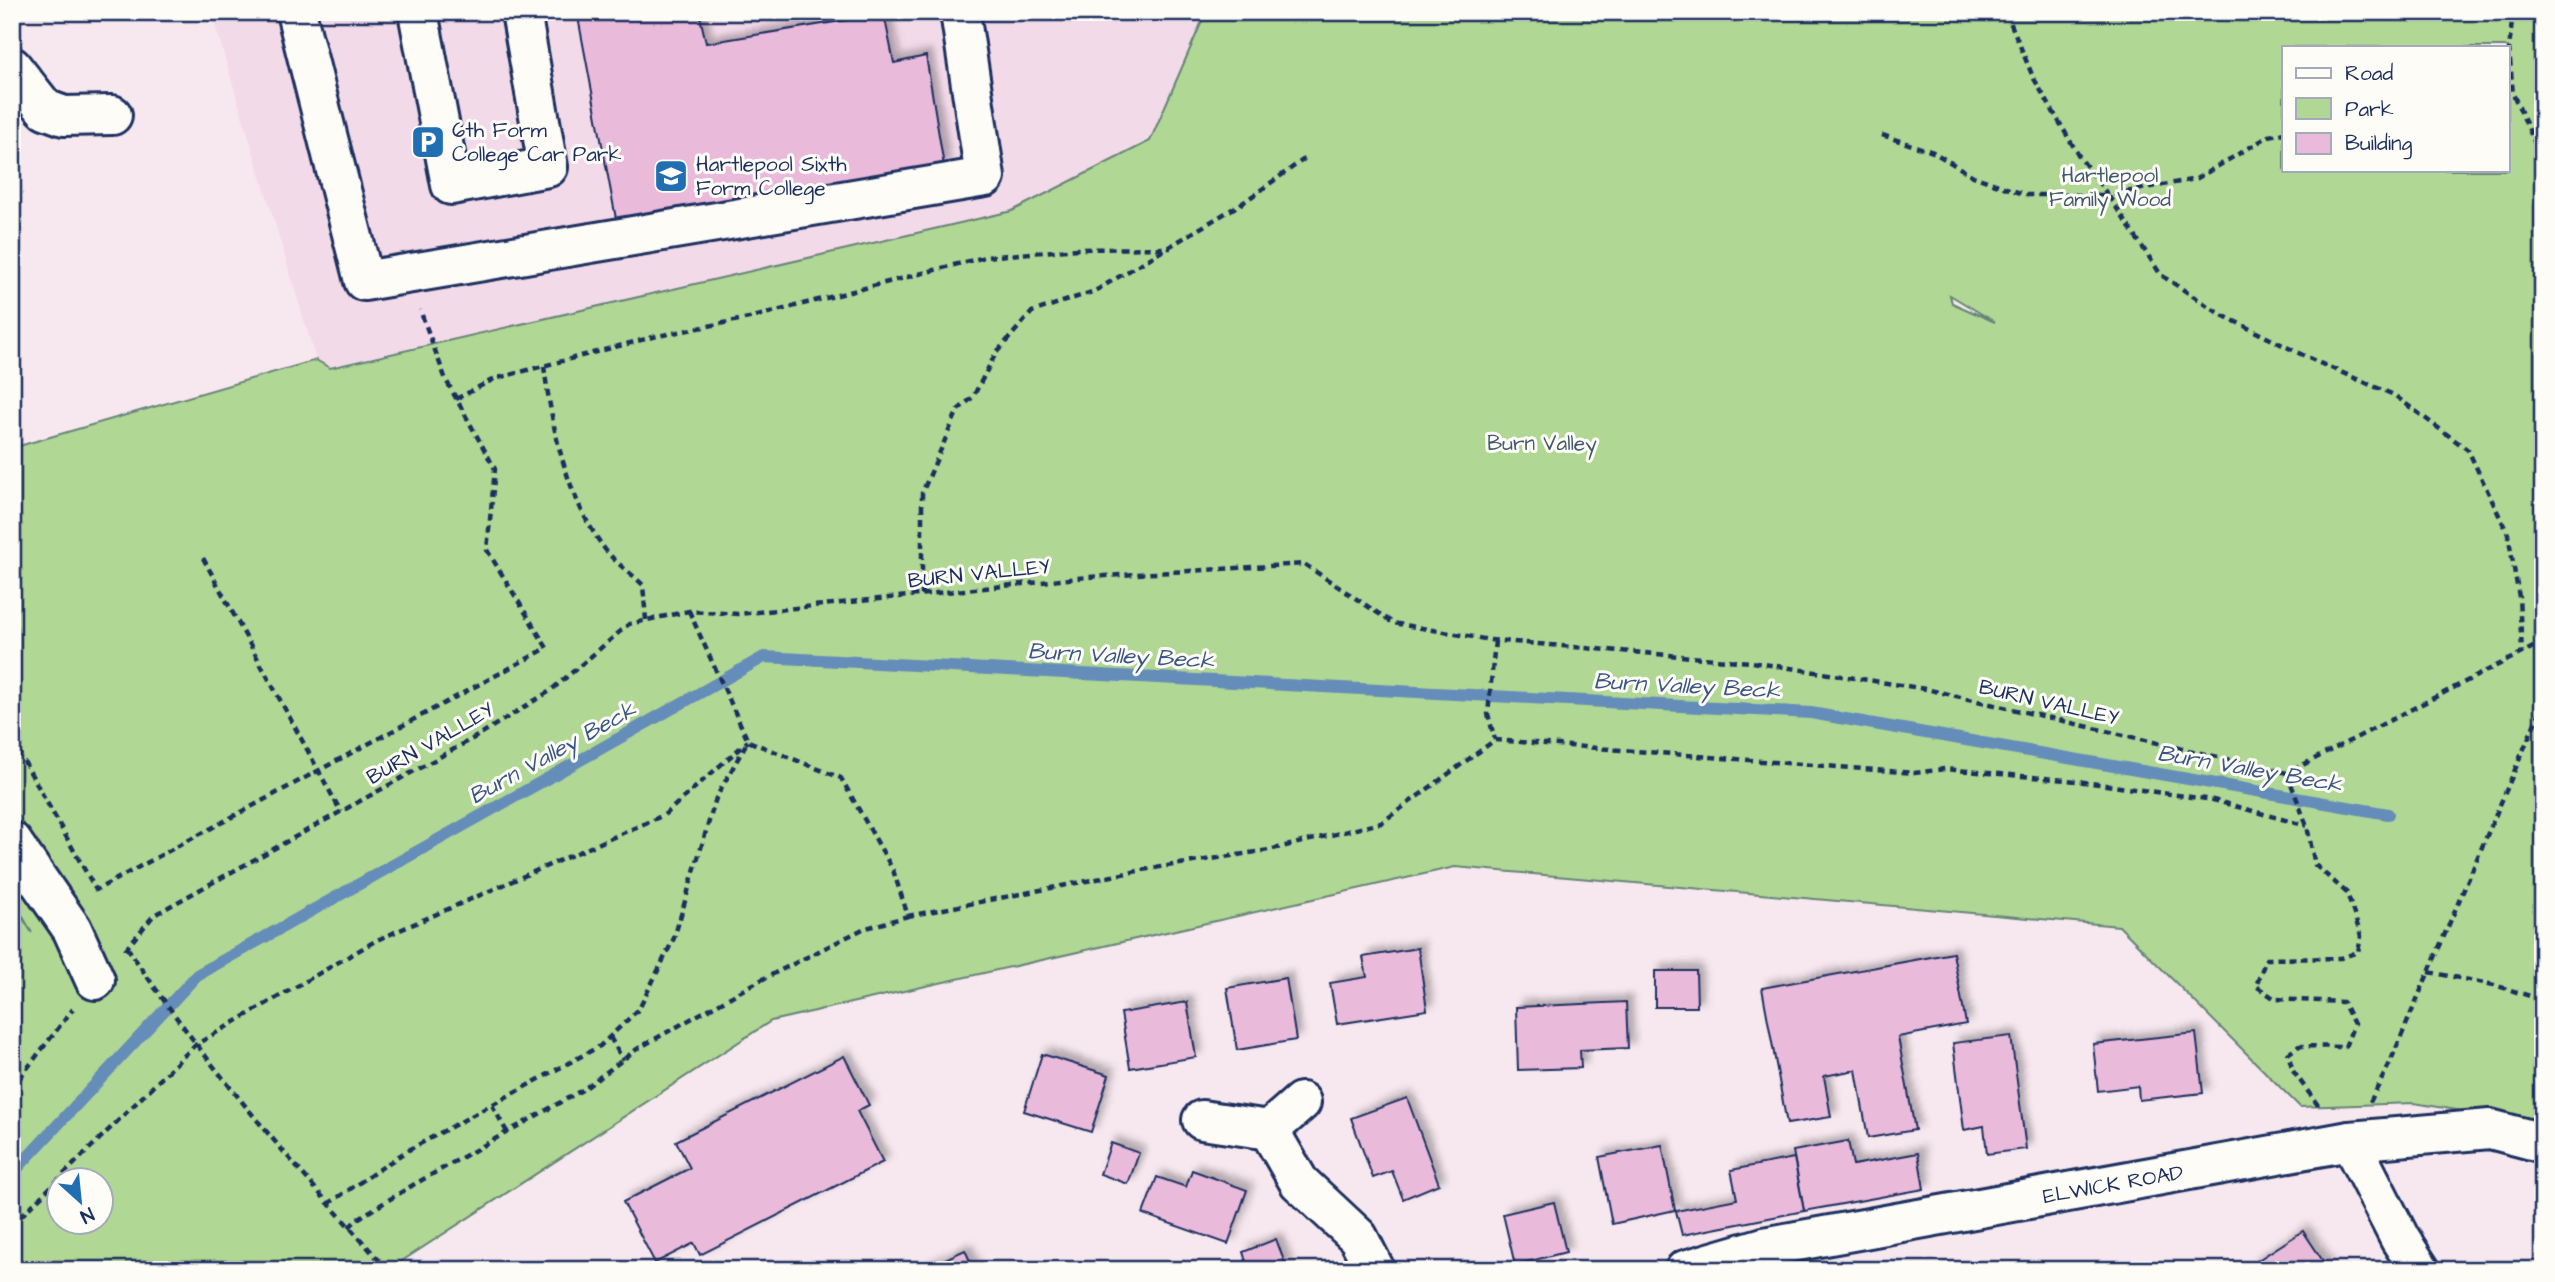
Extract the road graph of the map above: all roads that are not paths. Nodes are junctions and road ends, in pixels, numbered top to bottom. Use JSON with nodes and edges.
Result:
{"nodes":[{"id":1,"x":296,"y":12,"type":"edge"},
{"id":2,"x":418,"y":12,"type":"edge"},
{"id":3,"x":521,"y":12,"type":"edge"},
{"id":4,"x":960,"y":12,"type":"edge"},
{"id":5,"x":12,"y":67,"type":"edge"},
{"id":6,"x":112,"y":115,"type":"dead end"},
{"id":7,"x":12,"y":842,"type":"edge"},
{"id":8,"x":95,"y":980,"type":"road end"},
{"id":9,"x":1301,"y":1102,"type":"dead end"},
{"id":10,"x":1202,"y":1120,"type":"dead end"},
{"id":11,"x":1269,"y":1130,"type":"junction"},
{"id":12,"x":2350,"y":1141,"type":"junction"},
{"id":13,"x":2543,"y":1143,"type":"edge"},
{"id":14,"x":1772,"y":1258,"type":"edge"},
{"id":15,"x":1375,"y":1270,"type":"edge"},
{"id":16,"x":1685,"y":1270,"type":"edge"},
{"id":17,"x":2420,"y":1270,"type":"edge"}],
"edges":[{"from":1,"to":4,"type":"street"},
{"from":2,"to":3,"type":"street"},
{"from":5,"to":6,"type":"street"},
{"from":7,"to":8,"type":"street"},
{"from":9,"to":11,"type":"street"},
{"from":10,"to":11,"type":"street"},
{"from":11,"to":15,"type":"street"},
{"from":12,"to":13,"type":"street","name":"ELWICK ROAD"},
{"from":12,"to":14,"type":"street","name":"ELWICK ROAD"},
{"from":12,"to":17,"type":"street"},
{"from":14,"to":16,"type":"street","name":"ELWICK ROAD"}]}
